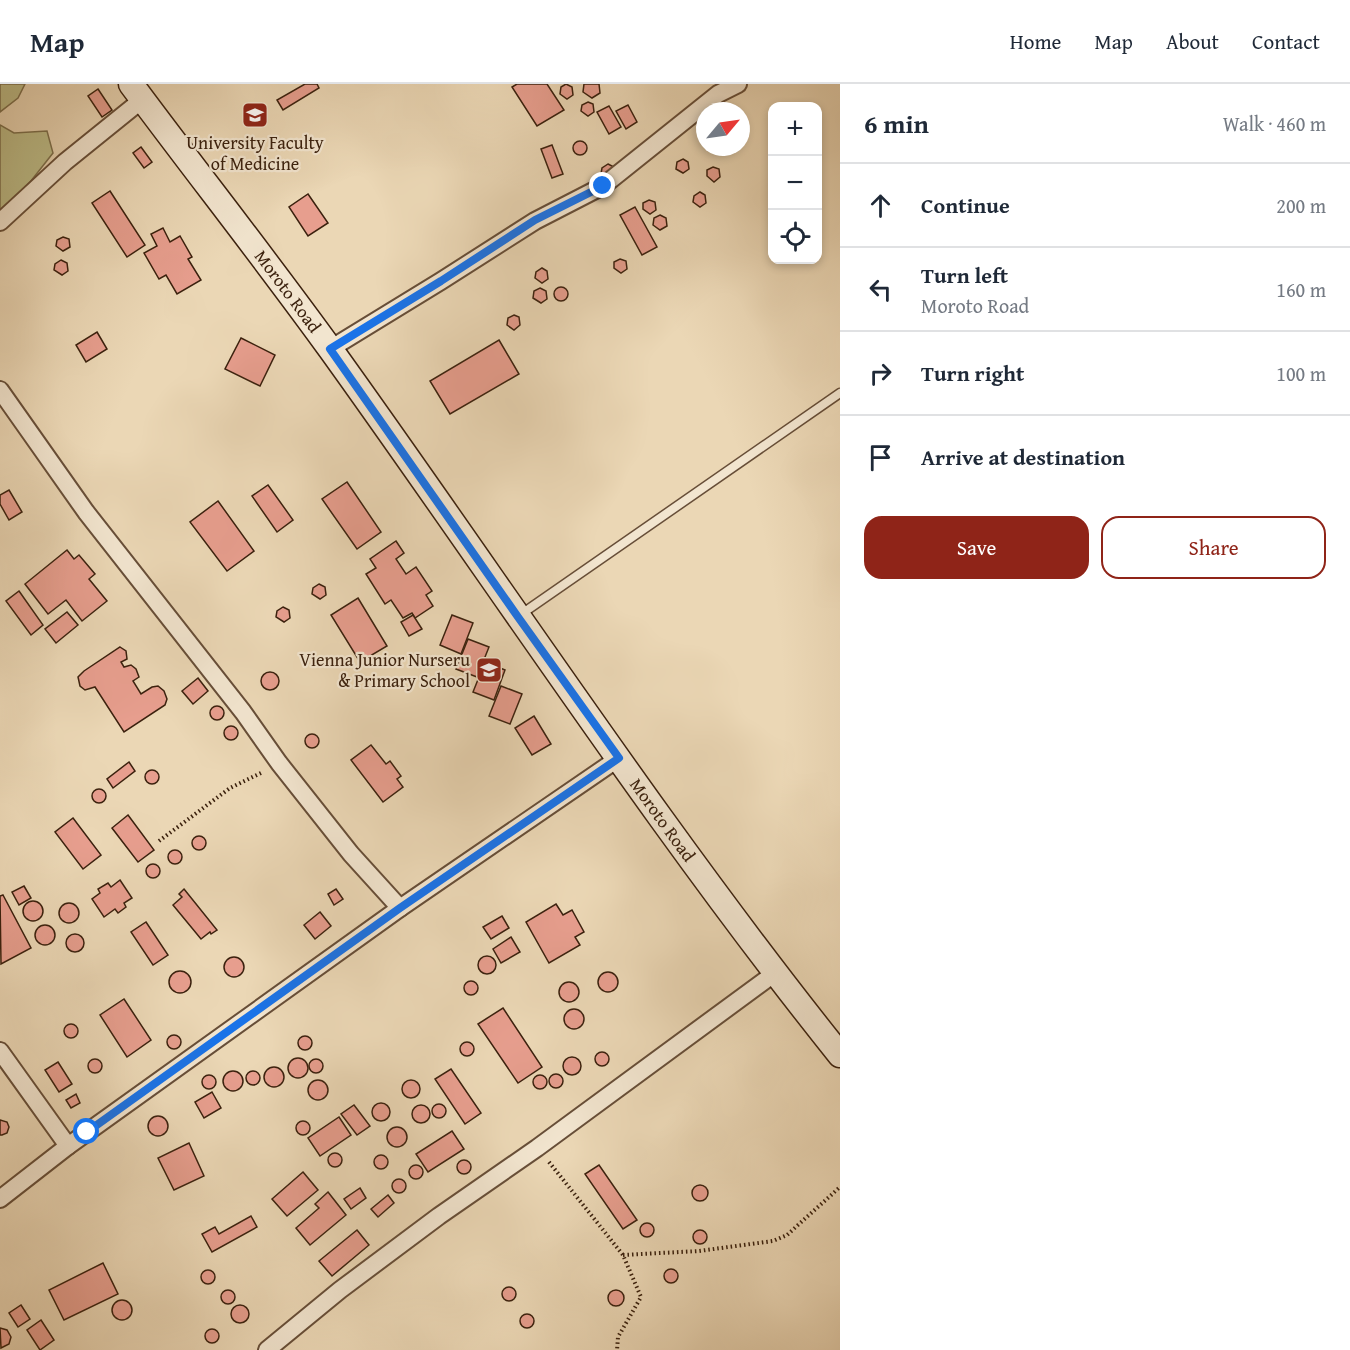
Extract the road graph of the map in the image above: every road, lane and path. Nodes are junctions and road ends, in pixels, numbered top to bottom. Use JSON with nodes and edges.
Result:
{"nodes":[{"id":1,"x":738,"y":84,"type":"edge"},
{"id":2,"x":137,"y":92,"type":"edge"},
{"id":3,"x":0,"y":222,"type":"edge"},
{"id":4,"x":330,"y":349,"type":"junction"},
{"id":5,"x":0,"y":390,"type":"edge"},
{"id":6,"x":840,"y":393,"type":"edge"},
{"id":7,"x":518,"y":617,"type":"junction"},
{"id":8,"x":619,"y":758,"type":"junction"},
{"id":9,"x":279,"y":763,"type":"junction"},
{"id":10,"x":159,"y":841,"type":"dead end"},
{"id":11,"x":400,"y":908,"type":"junction"},
{"id":12,"x":775,"y":973,"type":"junction"},
{"id":13,"x":0,"y":1051,"type":"edge"},
{"id":14,"x":840,"y":1055,"type":"edge"},
{"id":15,"x":68,"y":1146,"type":"junction"},
{"id":16,"x":537,"y":1148,"type":"junction"},
{"id":17,"x":840,"y":1187,"type":"edge"},
{"id":18,"x":0,"y":1199,"type":"edge"},
{"id":19,"x":623,"y":1255,"type":"junction"},
{"id":20,"x":267,"y":1350,"type":"edge"},
{"id":21,"x":617,"y":1350,"type":"edge"}],
"edges":[{"from":1,"to":4,"type":"street"},
{"from":2,"to":3,"type":"street"},
{"from":2,"to":4,"type":"main road","name":"Moroto Road"},
{"from":4,"to":7,"type":"main road","name":"Moroto Road"},
{"from":5,"to":9,"type":"street"},
{"from":6,"to":7,"type":"lane"},
{"from":7,"to":8,"type":"main road","name":"Moroto Road"},
{"from":8,"to":11,"type":"street"},
{"from":8,"to":12,"type":"main road","name":"Moroto Road"},
{"from":9,"to":10,"type":"path"},
{"from":9,"to":11,"type":"street"},
{"from":11,"to":15,"type":"street"},
{"from":12,"to":14,"type":"main road","name":"Moroto Road"},
{"from":12,"to":16,"type":"street"},
{"from":13,"to":15,"type":"street"},
{"from":15,"to":18,"type":"street"},
{"from":16,"to":19,"type":"path"},
{"from":16,"to":20,"type":"street"},
{"from":17,"to":19,"type":"path"},
{"from":19,"to":21,"type":"path"}]}
